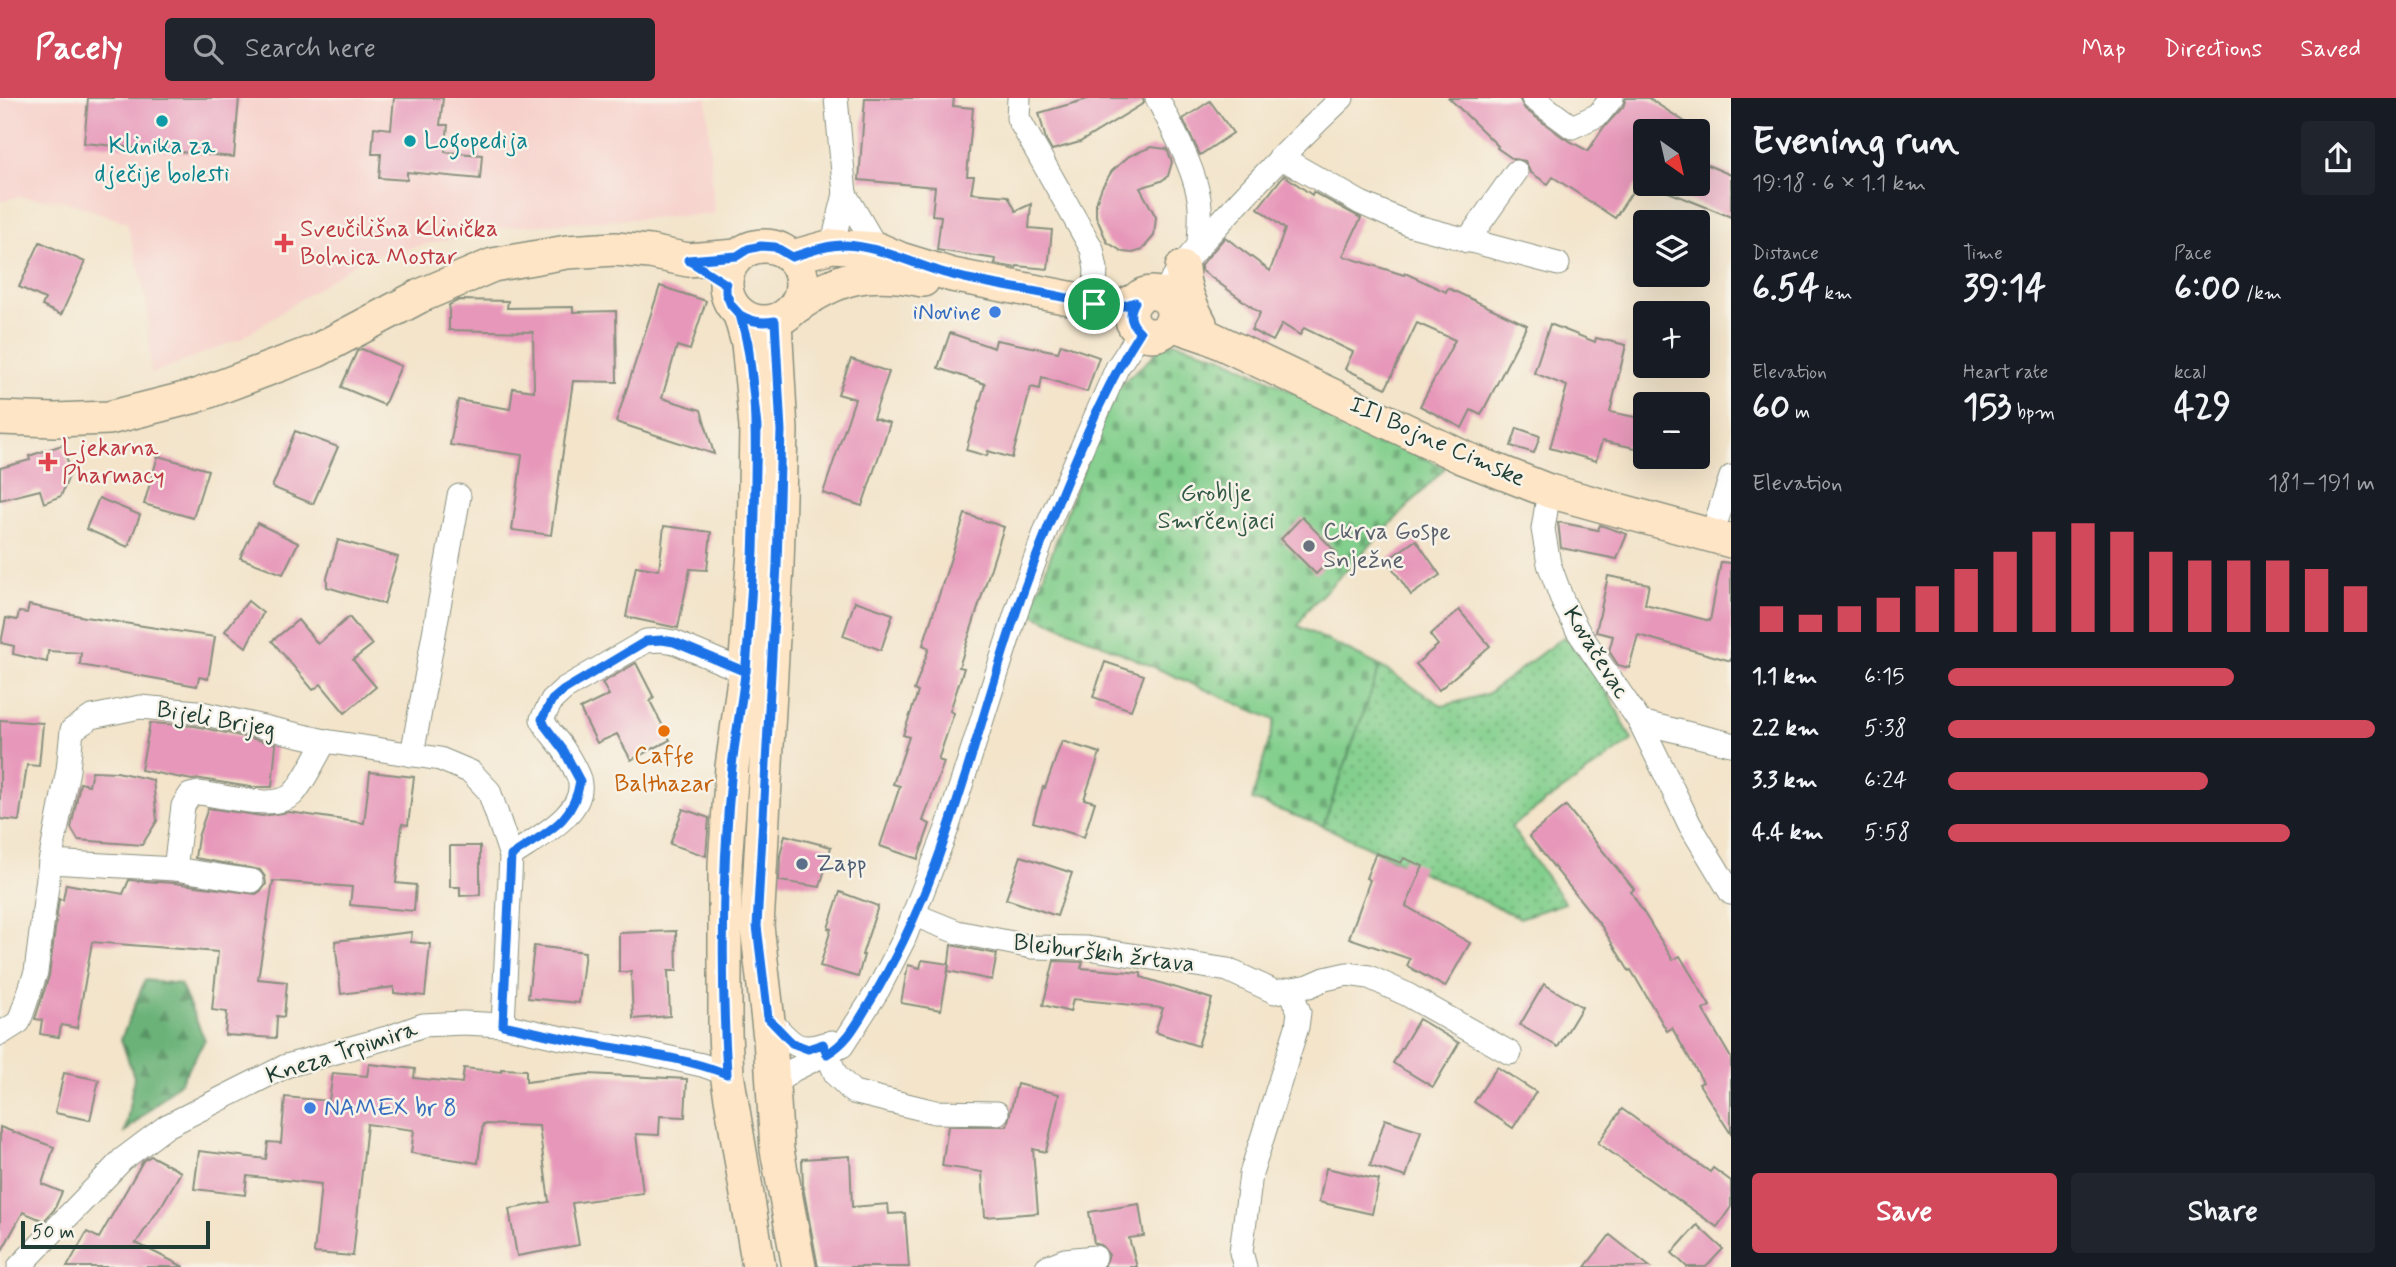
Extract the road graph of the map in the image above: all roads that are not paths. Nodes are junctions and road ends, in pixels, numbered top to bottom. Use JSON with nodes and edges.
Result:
{"nodes":[{"id":1,"x":836,"y":98,"type":"edge"},
{"id":2,"x":1018,"y":98,"type":"edge"},
{"id":3,"x":1157,"y":98,"type":"edge"},
{"id":4,"x":1342,"y":98,"type":"edge"},
{"id":5,"x":1533,"y":98,"type":"edge"},
{"id":6,"x":1612,"y":98,"type":"edge"},
{"id":7,"x":1280,"y":157,"type":"junction"},
{"id":8,"x":1516,"y":172,"type":"dead end"},
{"id":9,"x":845,"y":194,"type":"junction"},
{"id":10,"x":1210,"y":219,"type":"junction"},
{"id":11,"x":1467,"y":241,"type":"junction"},
{"id":12,"x":832,"y":246,"type":"junction"},
{"id":13,"x":877,"y":249,"type":"junction"},
{"id":14,"x":792,"y":257,"type":"junction"},
{"id":15,"x":1190,"y":257,"type":"junction"},
{"id":16,"x":1558,"y":264,"type":"dead end"},
{"id":17,"x":732,"y":270,"type":"junction"},
{"id":18,"x":1094,"y":304,"type":"junction"},
{"id":19,"x":740,"y":315,"type":"junction"},
{"id":20,"x":785,"y":315,"type":"junction"},
{"id":21,"x":1148,"y":315,"type":"junction"},
{"id":22,"x":1209,"y":337,"type":"junction"},
{"id":23,"x":0,"y":418,"type":"edge"},
{"id":24,"x":1731,"y":477,"type":"edge"},
{"id":25,"x":1549,"y":491,"type":"junction"},
{"id":26,"x":459,"y":496,"type":"dead end"},
{"id":27,"x":1721,"y":539,"type":"edge"},
{"id":28,"x":746,"y":672,"type":"junction"},
{"id":29,"x":1640,"y":722,"type":"junction"},
{"id":30,"x":325,"y":741,"type":"junction"},
{"id":31,"x":1731,"y":744,"type":"edge"},
{"id":32,"x":412,"y":755,"type":"junction"},
{"id":33,"x":511,"y":856,"type":"junction"},
{"id":34,"x":50,"y":862,"type":"junction"},
{"id":35,"x":175,"y":869,"type":"junction"},
{"id":36,"x":252,"y":881,"type":"dead end"},
{"id":37,"x":1731,"y":893,"type":"edge"},
{"id":38,"x":915,"y":915,"type":"junction"},
{"id":39,"x":1291,"y":990,"type":"junction"},
{"id":40,"x":768,"y":1018,"type":"junction"},
{"id":41,"x":503,"y":1025,"type":"junction"},
{"id":42,"x":0,"y":1034,"type":"edge"},
{"id":43,"x":825,"y":1049,"type":"junction"},
{"id":44,"x":1510,"y":1053,"type":"dead end"},
{"id":45,"x":727,"y":1074,"type":"junction"},
{"id":46,"x":773,"y":1085,"type":"junction"},
{"id":47,"x":997,"y":1113,"type":"dead end"},
{"id":48,"x":1095,"y":1257,"type":"dead end"},
{"id":49,"x":19,"y":1267,"type":"edge"},
{"id":50,"x":760,"y":1267,"type":"edge"},
{"id":51,"x":799,"y":1267,"type":"edge"},
{"id":52,"x":1047,"y":1267,"type":"edge"},
{"id":53,"x":1245,"y":1267,"type":"edge"}],
"edges":[{"from":1,"to":9,"type":"street"},
{"from":2,"to":18,"type":"street"},
{"from":3,"to":10,"type":"street"},
{"from":4,"to":7,"type":"street"},
{"from":5,"to":6,"type":"street"},
{"from":7,"to":10,"type":"street"},
{"from":7,"to":11,"type":"street"},
{"from":8,"to":11,"type":"street"},
{"from":9,"to":12,"type":"street"},
{"from":9,"to":13,"type":"street"},
{"from":10,"to":15,"type":"street"},
{"from":11,"to":16,"type":"street"},
{"from":12,"to":13,"type":"street","name":"III Bojne Cimske"},
{"from":12,"to":14,"type":"street","name":"III Bojne Cimske"},
{"from":13,"to":18,"type":"street","name":"III Bojne Cimske"},
{"from":14,"to":17,"type":"street"},
{"from":14,"to":20,"type":"street"},
{"from":15,"to":21,"type":"street"},
{"from":15,"to":22,"type":"street"},
{"from":17,"to":19,"type":"street"},
{"from":17,"to":23,"type":"street"},
{"from":18,"to":21,"type":"street","name":"III Bojne Cimske"},
{"from":19,"to":20,"type":"street"},
{"from":19,"to":28,"type":"street"},
{"from":20,"to":21,"type":"street","name":"III Bojne Cimske"},
{"from":20,"to":40,"type":"street"},
{"from":21,"to":22,"type":"street","name":"III Bojne Cimske"},
{"from":21,"to":38,"type":"street"},
{"from":22,"to":25,"type":"street","name":"III Bojne Cimske"},
{"from":24,"to":27,"type":"street","name":"III Bojne Cimske"},
{"from":25,"to":27,"type":"street","name":"III Bojne Cimske"},
{"from":25,"to":29,"type":"street","name":"Kovačevac"},
{"from":26,"to":32,"type":"street"},
{"from":28,"to":33,"type":"street"},
{"from":28,"to":45,"type":"street"},
{"from":29,"to":31,"type":"street","name":"Kovačevac"},
{"from":29,"to":37,"type":"street"},
{"from":30,"to":32,"type":"street","name":"Bijeli Brijeg"},
{"from":30,"to":34,"type":"street","name":"Bijeli Brijeg"},
{"from":30,"to":35,"type":"street"},
{"from":32,"to":33,"type":"street","name":"Bijeli Brijeg"},
{"from":33,"to":41,"type":"street","name":"Bijeli Brijeg"},
{"from":34,"to":35,"type":"street"},
{"from":34,"to":42,"type":"street","name":"Bijeli Brijeg"},
{"from":35,"to":36,"type":"street"},
{"from":38,"to":39,"type":"street","name":"Bleiburških žrtava"},
{"from":38,"to":43,"type":"street"},
{"from":39,"to":44,"type":"street","name":"Bleiburških žrtava"},
{"from":39,"to":53,"type":"street"},
{"from":40,"to":43,"type":"street"},
{"from":40,"to":46,"type":"street"},
{"from":41,"to":45,"type":"street","name":"Kneza Trpimira"},
{"from":41,"to":49,"type":"street","name":"Kneza Trpimira"},
{"from":43,"to":46,"type":"street"},
{"from":43,"to":47,"type":"street"},
{"from":45,"to":50,"type":"street"},
{"from":46,"to":51,"type":"street"},
{"from":48,"to":52,"type":"street"}]}
